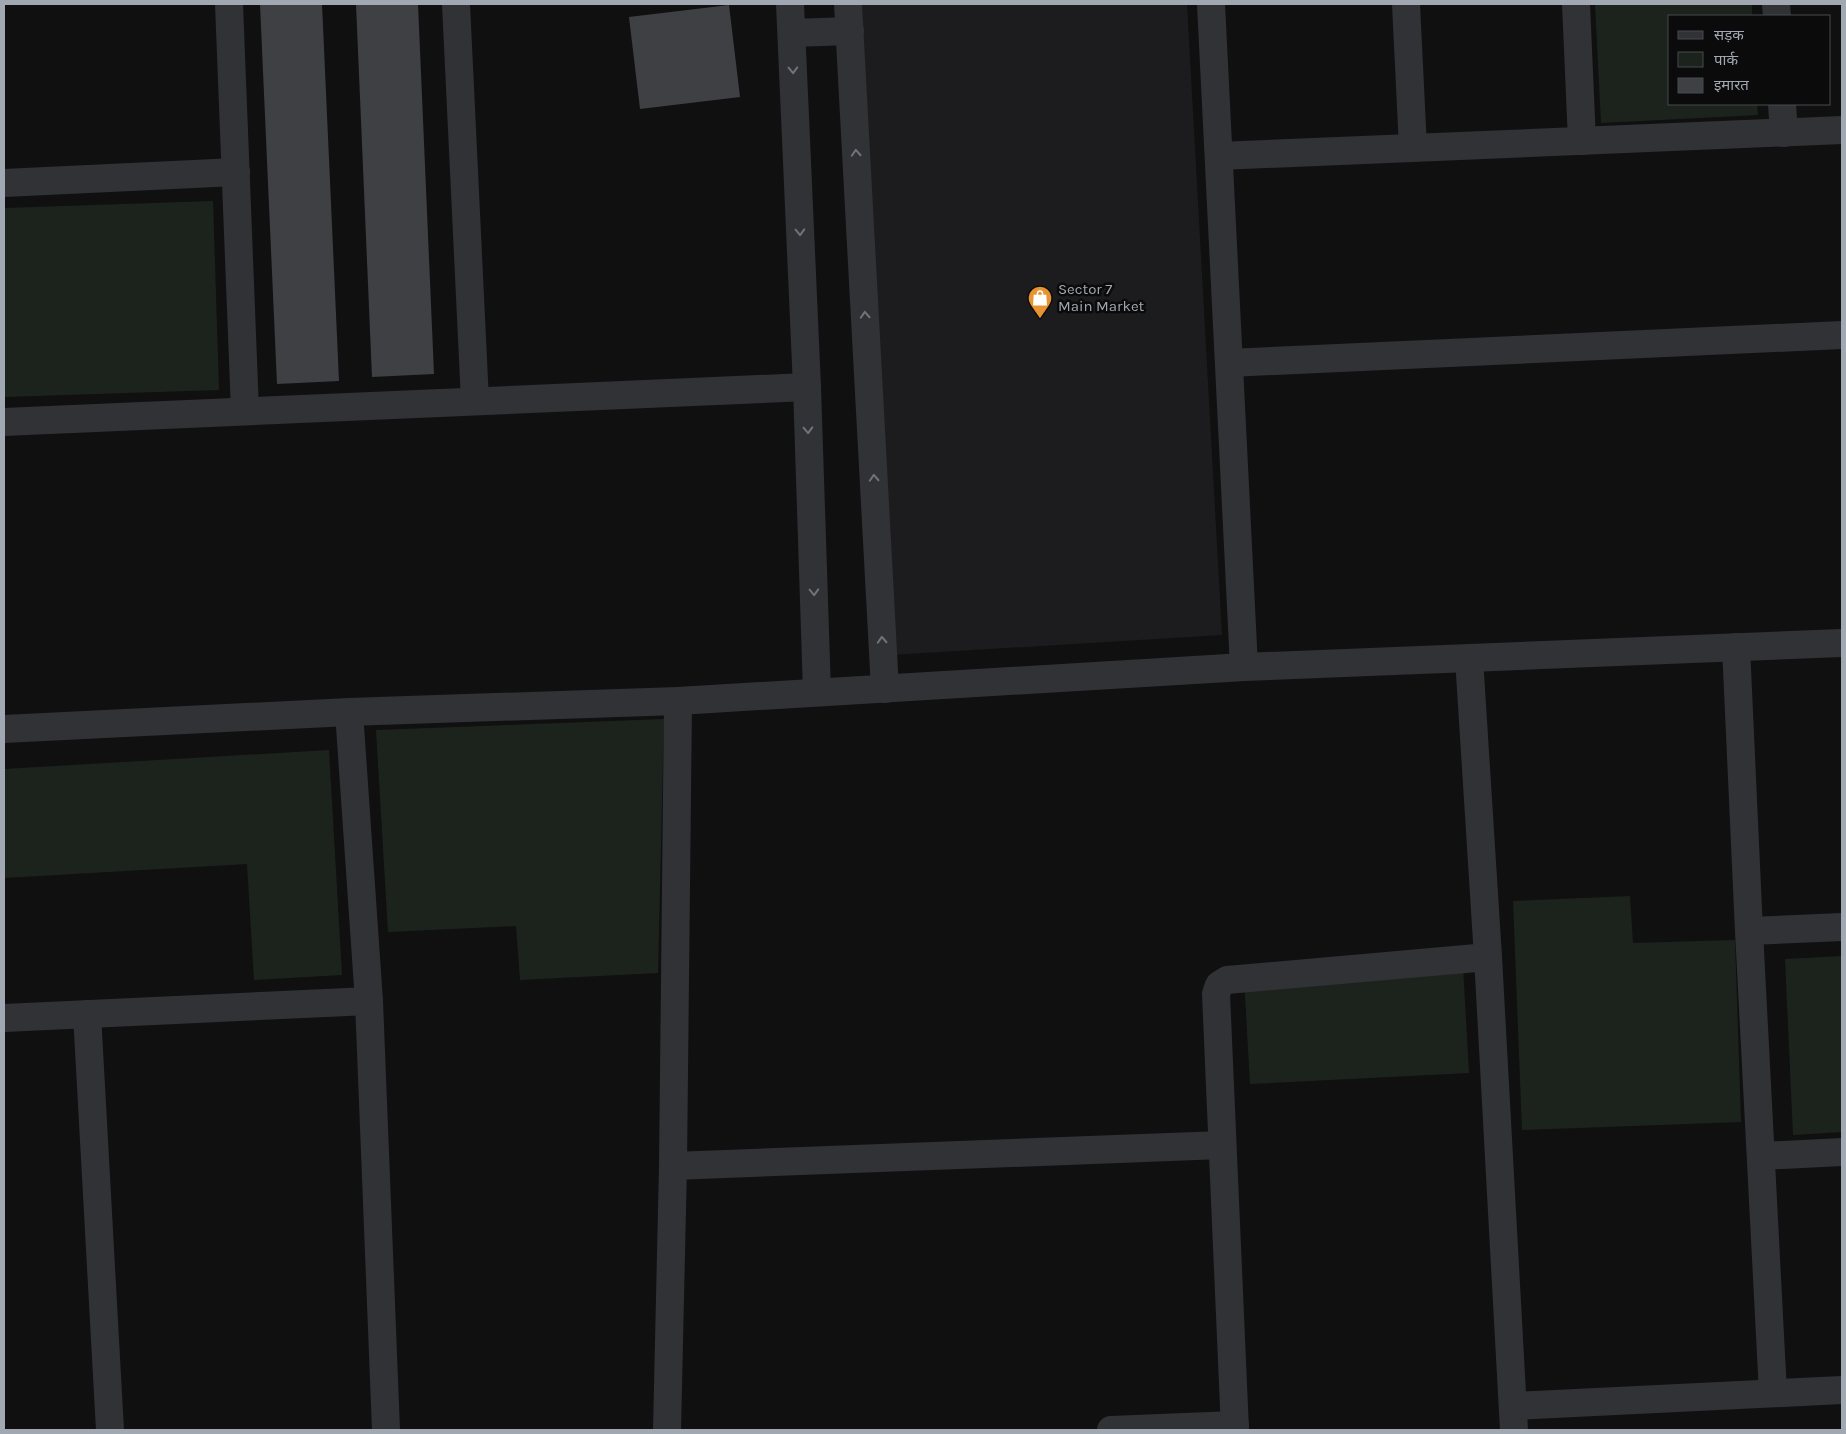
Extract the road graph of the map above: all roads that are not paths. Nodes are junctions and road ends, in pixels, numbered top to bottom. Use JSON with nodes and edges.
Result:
{"nodes":[{"id":1,"x":229,"y":4,"type":"edge"},
{"id":2,"x":456,"y":4,"type":"edge"},
{"id":3,"x":790,"y":4,"type":"edge"},
{"id":4,"x":848,"y":4,"type":"edge"},
{"id":5,"x":1211,"y":4,"type":"edge"},
{"id":6,"x":1406,"y":4,"type":"edge"},
{"id":7,"x":1576,"y":4,"type":"edge"},
{"id":8,"x":850,"y":31,"type":"junction"},
{"id":9,"x":792,"y":33,"type":"junction"},
{"id":10,"x":1782,"y":105,"type":"edge"},
{"id":11,"x":1842,"y":130,"type":"edge"},
{"id":12,"x":1784,"y":133,"type":"junction"},
{"id":13,"x":1582,"y":141,"type":"junction"},
{"id":14,"x":1413,"y":148,"type":"junction"},
{"id":15,"x":1219,"y":156,"type":"junction"},
{"id":16,"x":236,"y":172,"type":"junction"},
{"id":17,"x":4,"y":183,"type":"edge"},
{"id":18,"x":1842,"y":335,"type":"edge"},
{"id":19,"x":1229,"y":364,"type":"junction"},
{"id":20,"x":807,"y":387,"type":"junction"},
{"id":21,"x":475,"y":401,"type":"junction"},
{"id":22,"x":245,"y":411,"type":"junction"},
{"id":23,"x":4,"y":422,"type":"edge"},
{"id":24,"x":1842,"y":643,"type":"edge"},
{"id":25,"x":1736,"y":647,"type":"junction"},
{"id":26,"x":1469,"y":658,"type":"junction"},
{"id":27,"x":1244,"y":667,"type":"junction"},
{"id":28,"x":885,"y":689,"type":"junction"},
{"id":29,"x":817,"y":692,"type":"junction"},
{"id":30,"x":678,"y":701,"type":"junction"},
{"id":31,"x":349,"y":712,"type":"junction"},
{"id":32,"x":4,"y":729,"type":"edge"},
{"id":33,"x":1842,"y":927,"type":"edge"},
{"id":34,"x":1749,"y":931,"type":"junction"},
{"id":35,"x":1488,"y":957,"type":"junction"},
{"id":36,"x":369,"y":1001,"type":"junction"},
{"id":37,"x":87,"y":1014,"type":"junction"},
{"id":38,"x":4,"y":1018,"type":"edge"},
{"id":39,"x":1222,"y":1145,"type":"junction"},
{"id":40,"x":1842,"y":1152,"type":"edge"},
{"id":41,"x":1761,"y":1156,"type":"junction"},
{"id":42,"x":673,"y":1166,"type":"junction"},
{"id":43,"x":1842,"y":1390,"type":"edge"},
{"id":44,"x":1773,"y":1393,"type":"junction"},
{"id":45,"x":1514,"y":1418,"type":"edge"},
{"id":46,"x":1235,"y":1428,"type":"edge"},
{"id":47,"x":110,"y":1430,"type":"edge"},
{"id":48,"x":386,"y":1430,"type":"edge"},
{"id":49,"x":667,"y":1430,"type":"edge"},
{"id":50,"x":1110,"y":1430,"type":"edge"}],
"edges":[{"from":1,"to":16,"type":"street"},
{"from":2,"to":21,"type":"street"},
{"from":3,"to":9,"type":"street"},
{"from":4,"to":8,"type":"street"},
{"from":5,"to":15,"type":"street"},
{"from":6,"to":14,"type":"street"},
{"from":7,"to":13,"type":"street"},
{"from":8,"to":9,"type":"street"},
{"from":28,"to":8,"type":"street","one_way":true},
{"from":9,"to":20,"type":"street","one_way":true},
{"from":10,"to":12,"type":"street"},
{"from":11,"to":12,"type":"street"},
{"from":12,"to":13,"type":"street"},
{"from":13,"to":14,"type":"street"},
{"from":14,"to":15,"type":"street"},
{"from":15,"to":19,"type":"street"},
{"from":16,"to":17,"type":"street"},
{"from":16,"to":22,"type":"street"},
{"from":18,"to":19,"type":"street"},
{"from":19,"to":27,"type":"street"},
{"from":20,"to":21,"type":"street"},
{"from":20,"to":29,"type":"street","one_way":true},
{"from":21,"to":22,"type":"street"},
{"from":22,"to":23,"type":"street"},
{"from":24,"to":25,"type":"street"},
{"from":25,"to":26,"type":"street"},
{"from":25,"to":34,"type":"street"},
{"from":26,"to":27,"type":"street"},
{"from":26,"to":35,"type":"street"},
{"from":27,"to":28,"type":"street"},
{"from":28,"to":29,"type":"street"},
{"from":29,"to":30,"type":"street"},
{"from":30,"to":31,"type":"street"},
{"from":30,"to":42,"type":"street"},
{"from":31,"to":32,"type":"street"},
{"from":31,"to":36,"type":"street"},
{"from":33,"to":34,"type":"street"},
{"from":34,"to":41,"type":"street"},
{"from":35,"to":39,"type":"street"},
{"from":35,"to":45,"type":"street"},
{"from":36,"to":37,"type":"street"},
{"from":36,"to":48,"type":"street"},
{"from":37,"to":38,"type":"street"},
{"from":37,"to":47,"type":"street"},
{"from":39,"to":42,"type":"street"},
{"from":39,"to":46,"type":"street"},
{"from":40,"to":41,"type":"street"},
{"from":41,"to":44,"type":"street"},
{"from":42,"to":49,"type":"street"},
{"from":43,"to":44,"type":"street"},
{"from":44,"to":45,"type":"street"},
{"from":46,"to":50,"type":"street"}]}
